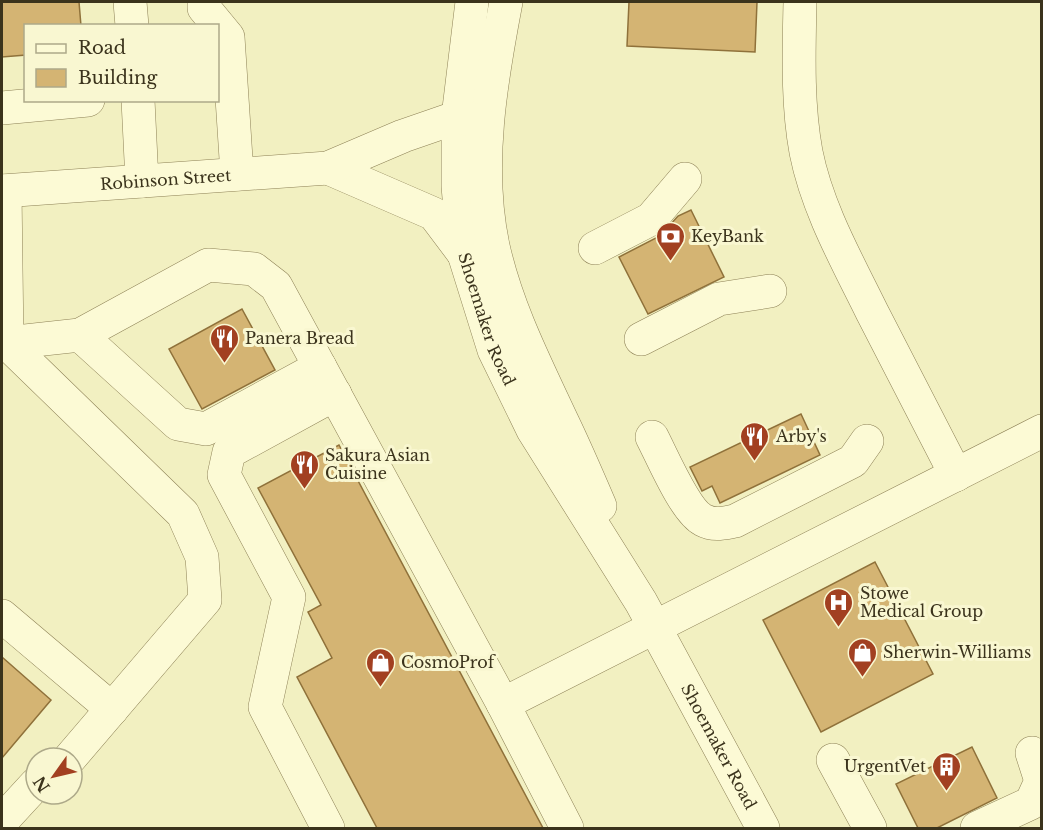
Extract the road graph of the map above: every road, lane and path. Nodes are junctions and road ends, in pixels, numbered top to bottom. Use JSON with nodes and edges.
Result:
{"nodes":[{"id":1,"x":130,"y":2,"type":"edge"},
{"id":2,"x":204,"y":2,"type":"edge"},
{"id":3,"x":472,"y":2,"type":"edge"},
{"id":4,"x":506,"y":2,"type":"edge"},
{"id":5,"x":800,"y":2,"type":"edge"},
{"id":6,"x":132,"y":24,"type":"edge"},
{"id":7,"x":217,"y":24,"type":"edge"},
{"id":8,"x":219,"y":27,"type":"edge"},
{"id":9,"x":66,"y":102,"type":"edge"},
{"id":10,"x":138,"y":102,"type":"edge"},
{"id":11,"x":2,"y":108,"type":"edge"},
{"id":12,"x":473,"y":120,"type":"junction"},
{"id":13,"x":328,"y":168,"type":"junction"},
{"id":14,"x":237,"y":174,"type":"junction"},
{"id":15,"x":685,"y":179,"type":"dead end"},
{"id":16,"x":142,"y":181,"type":"junction"},
{"id":17,"x":3,"y":191,"type":"edge"},
{"id":18,"x":595,"y":248,"type":"dead end"},
{"id":19,"x":464,"y":254,"type":"junction"},
{"id":20,"x":770,"y":291,"type":"dead end"},
{"id":21,"x":80,"y":335,"type":"junction"},
{"id":22,"x":641,"y":339,"type":"dead end"},
{"id":23,"x":4,"y":341,"type":"edge"},
{"id":24,"x":327,"y":381,"type":"junction"},
{"id":25,"x":1041,"y":431,"type":"edge"},
{"id":26,"x":652,"y":437,"type":"dead end"},
{"id":27,"x":867,"y":441,"type":"dead end"},
{"id":28,"x":956,"y":475,"type":"junction"},
{"id":29,"x":648,"y":614,"type":"junction"},
{"id":30,"x":2,"y":616,"type":"edge"},
{"id":31,"x":503,"y":704,"type":"junction"},
{"id":32,"x":112,"y":709,"type":"junction"},
{"id":33,"x":80,"y":746,"type":"edge"},
{"id":34,"x":1032,"y":753,"type":"dead end"},
{"id":35,"x":833,"y":760,"type":"dead end"},
{"id":36,"x":24,"y":797,"type":"edge"},
{"id":37,"x":2,"y":821,"type":"edge"},
{"id":38,"x":328,"y":828,"type":"edge"},
{"id":39,"x":567,"y":828,"type":"edge"},
{"id":40,"x":763,"y":828,"type":"edge"},
{"id":41,"x":870,"y":828,"type":"edge"},
{"id":42,"x":977,"y":828,"type":"edge"}],
"edges":[{"from":1,"to":6,"type":"street"},
{"from":2,"to":7,"type":"street"},
{"from":3,"to":12,"type":"street","name":"Shoemaker Road"},
{"from":4,"to":12,"type":"street","name":"Shoemaker Road"},
{"from":5,"to":28,"type":"street"},
{"from":8,"to":14,"type":"street"},
{"from":9,"to":11,"type":"street"},
{"from":10,"to":16,"type":"street"},
{"from":12,"to":13,"type":"street","name":"Robinson Street"},
{"from":12,"to":19,"type":"street","name":"Shoemaker Road"},
{"from":12,"to":29,"type":"street","name":"Shoemaker Road"},
{"from":13,"to":14,"type":"street","name":"Robinson Street"},
{"from":13,"to":19,"type":"street","name":"Robinson Street"},
{"from":14,"to":16,"type":"street","name":"Robinson Street"},
{"from":15,"to":18,"type":"street"},
{"from":16,"to":17,"type":"street","name":"Robinson Street"},
{"from":17,"to":23,"type":"street"},
{"from":19,"to":29,"type":"street","name":"Shoemaker Road"},
{"from":20,"to":22,"type":"street"},
{"from":21,"to":23,"type":"street"},
{"from":21,"to":24,"type":"street"},
{"from":21,"to":24,"type":"street"},
{"from":23,"to":32,"type":"street"},
{"from":24,"to":31,"type":"street"},
{"from":24,"to":38,"type":"street"},
{"from":25,"to":28,"type":"street"},
{"from":26,"to":27,"type":"street"},
{"from":28,"to":29,"type":"street"},
{"from":29,"to":31,"type":"street"},
{"from":29,"to":40,"type":"street","name":"Shoemaker Road"},
{"from":30,"to":32,"type":"street"},
{"from":31,"to":39,"type":"street"},
{"from":32,"to":33,"type":"street"},
{"from":34,"to":42,"type":"street"},
{"from":35,"to":41,"type":"street"},
{"from":36,"to":37,"type":"street"}]}
